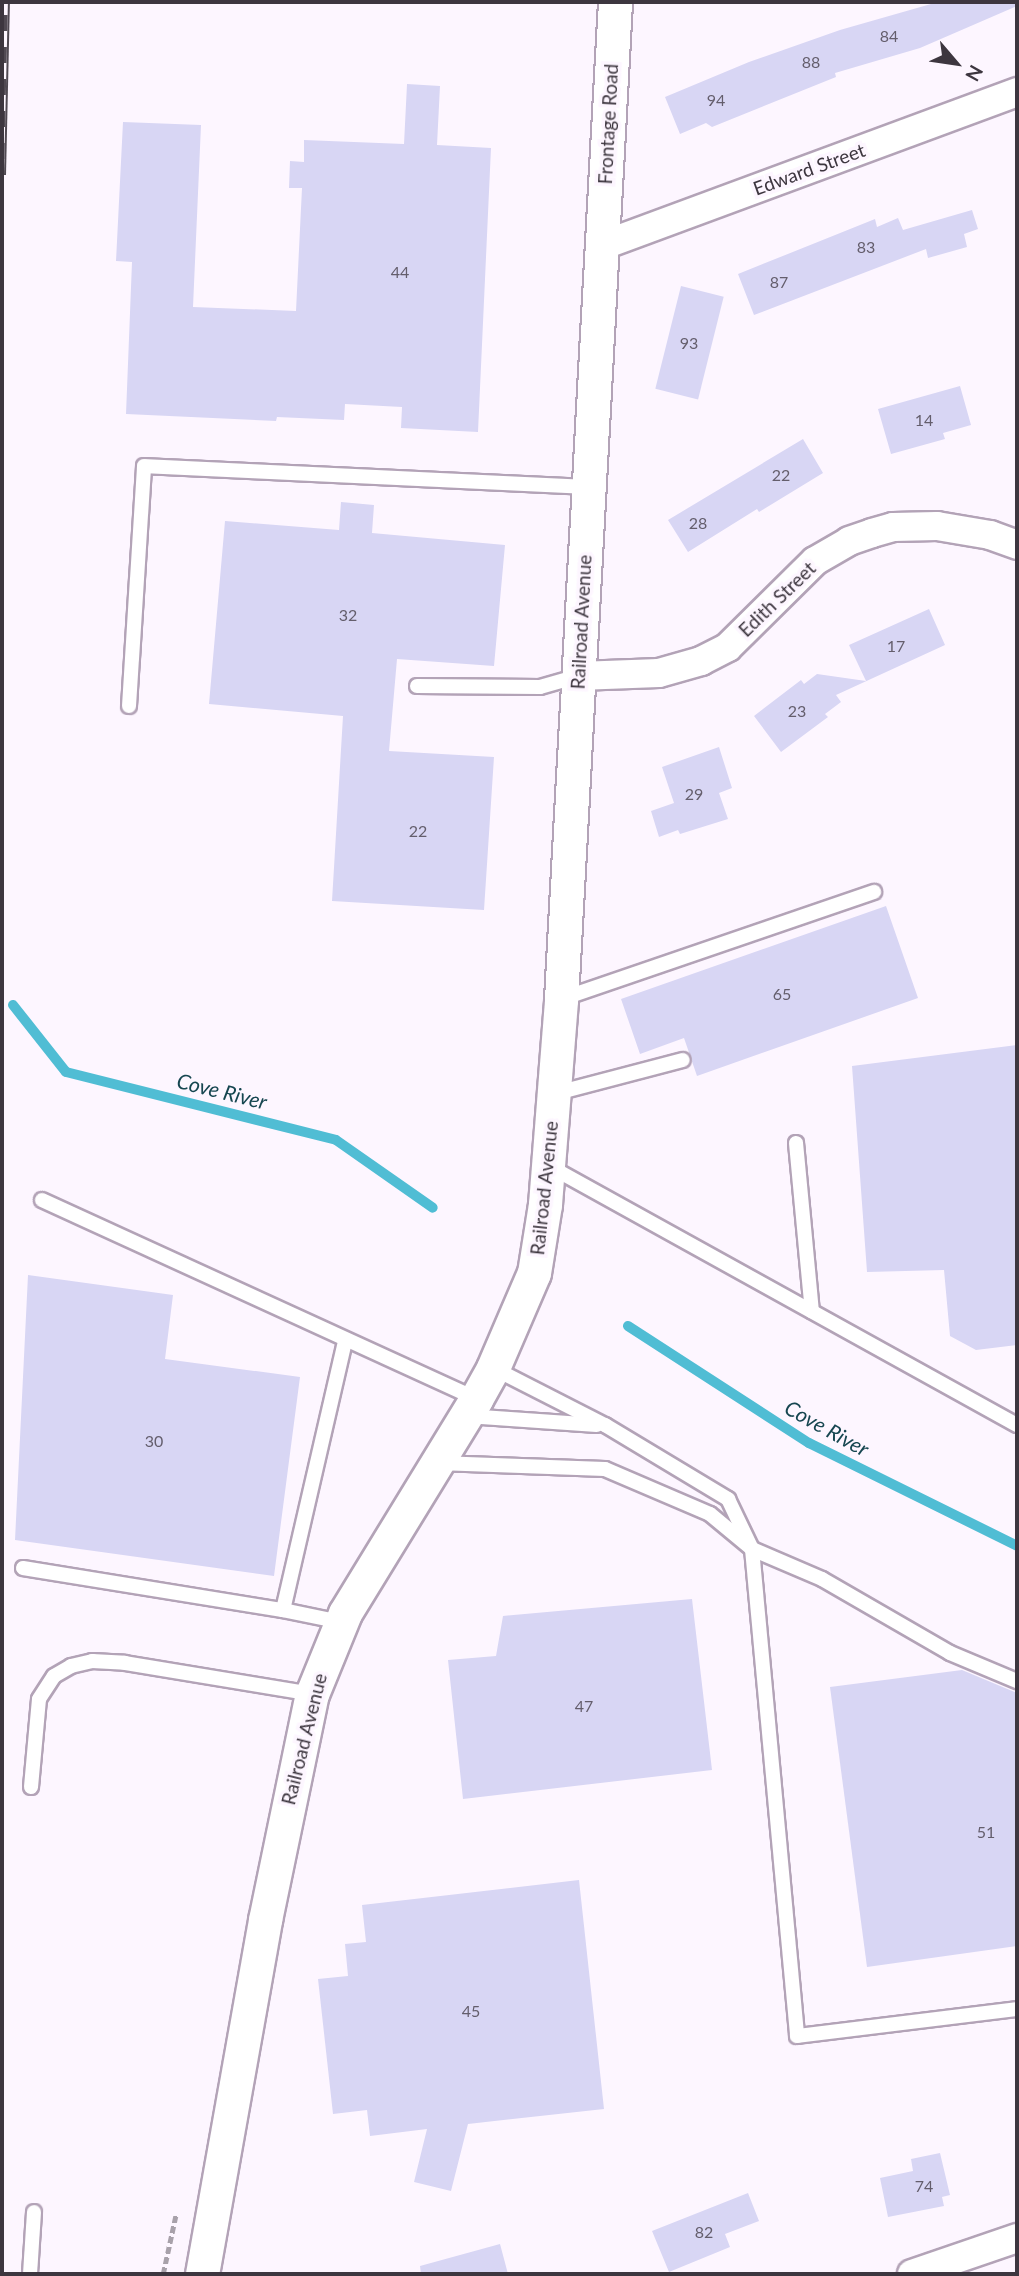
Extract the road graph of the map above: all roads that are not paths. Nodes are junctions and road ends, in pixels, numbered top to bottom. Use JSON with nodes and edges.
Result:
{"nodes":[{"id":1,"x":615,"y":2,"type":"edge"},
{"id":2,"x":1017,"y":92,"type":"edge"},
{"id":3,"x":601,"y":246,"type":"junction"},
{"id":4,"x":587,"y":487,"type":"junction"},
{"id":5,"x":1017,"y":545,"type":"edge"},
{"id":6,"x":578,"y":676,"type":"junction"},
{"id":7,"x":417,"y":686,"type":"dead end"},
{"id":8,"x":129,"y":706,"type":"dead end"},
{"id":9,"x":874,"y":892,"type":"dead end"},
{"id":10,"x":561,"y":999,"type":"junction"},
{"id":11,"x":683,"y":1060,"type":"dead end"},
{"id":12,"x":553,"y":1094,"type":"junction"},
{"id":13,"x":796,"y":1143,"type":"dead end"},
{"id":14,"x":548,"y":1165,"type":"junction"},
{"id":15,"x":42,"y":1200,"type":"dead end"},
{"id":16,"x":811,"y":1311,"type":"junction"},
{"id":17,"x":345,"y":1341,"type":"junction"},
{"id":18,"x":493,"y":1368,"type":"junction"},
{"id":19,"x":471,"y":1407,"type":"junction"},
{"id":20,"x":605,"y":1425,"type":"junction"},
{"id":21,"x":1017,"y":1425,"type":"edge"},
{"id":22,"x":436,"y":1463,"type":"junction"},
{"id":23,"x":752,"y":1549,"type":"junction"},
{"id":24,"x":23,"y":1568,"type":"dead end"},
{"id":25,"x":283,"y":1610,"type":"junction"},
{"id":26,"x":341,"y":1622,"type":"junction"},
{"id":27,"x":1017,"y":1681,"type":"edge"},
{"id":28,"x":312,"y":1694,"type":"junction"},
{"id":29,"x":31,"y":1787,"type":"dead end"},
{"id":30,"x":1017,"y":2009,"type":"edge"},
{"id":31,"x":33,"y":2212,"type":"dead end"},
{"id":32,"x":1017,"y":2238,"type":"edge"},
{"id":33,"x":30,"y":2274,"type":"edge"},
{"id":34,"x":202,"y":2274,"type":"edge"},
{"id":35,"x":912,"y":2274,"type":"edge"}],
"edges":[{"from":1,"to":3,"type":"street","name":"Frontage Road"},
{"from":2,"to":3,"type":"street","name":"Edward Street"},
{"from":3,"to":4,"type":"street","name":"Railroad Avenue"},
{"from":4,"to":6,"type":"street","name":"Railroad Avenue"},
{"from":4,"to":8,"type":"lane"},
{"from":5,"to":6,"type":"street","name":"Edith Street"},
{"from":6,"to":7,"type":"lane"},
{"from":6,"to":10,"type":"street","name":"Railroad Avenue"},
{"from":9,"to":10,"type":"lane"},
{"from":10,"to":12,"type":"street","name":"Railroad Avenue"},
{"from":11,"to":12,"type":"lane"},
{"from":12,"to":14,"type":"street","name":"Railroad Avenue"},
{"from":13,"to":16,"type":"lane"},
{"from":14,"to":16,"type":"lane"},
{"from":14,"to":18,"type":"street","name":"Railroad Avenue"},
{"from":15,"to":17,"type":"lane"},
{"from":16,"to":21,"type":"lane"},
{"from":17,"to":19,"type":"lane"},
{"from":17,"to":25,"type":"lane"},
{"from":18,"to":19,"type":"street","name":"Railroad Avenue"},
{"from":18,"to":20,"type":"lane"},
{"from":19,"to":20,"type":"lane"},
{"from":19,"to":22,"type":"street","name":"Railroad Avenue"},
{"from":20,"to":23,"type":"lane"},
{"from":22,"to":23,"type":"lane"},
{"from":22,"to":26,"type":"street","name":"Railroad Avenue"},
{"from":23,"to":27,"type":"lane"},
{"from":23,"to":30,"type":"lane"},
{"from":24,"to":25,"type":"lane"},
{"from":25,"to":26,"type":"lane"},
{"from":26,"to":28,"type":"street","name":"Railroad Avenue"},
{"from":28,"to":29,"type":"lane"},
{"from":28,"to":34,"type":"street","name":"Railroad Avenue"},
{"from":31,"to":33,"type":"lane"},
{"from":32,"to":35,"type":"street"}]}
